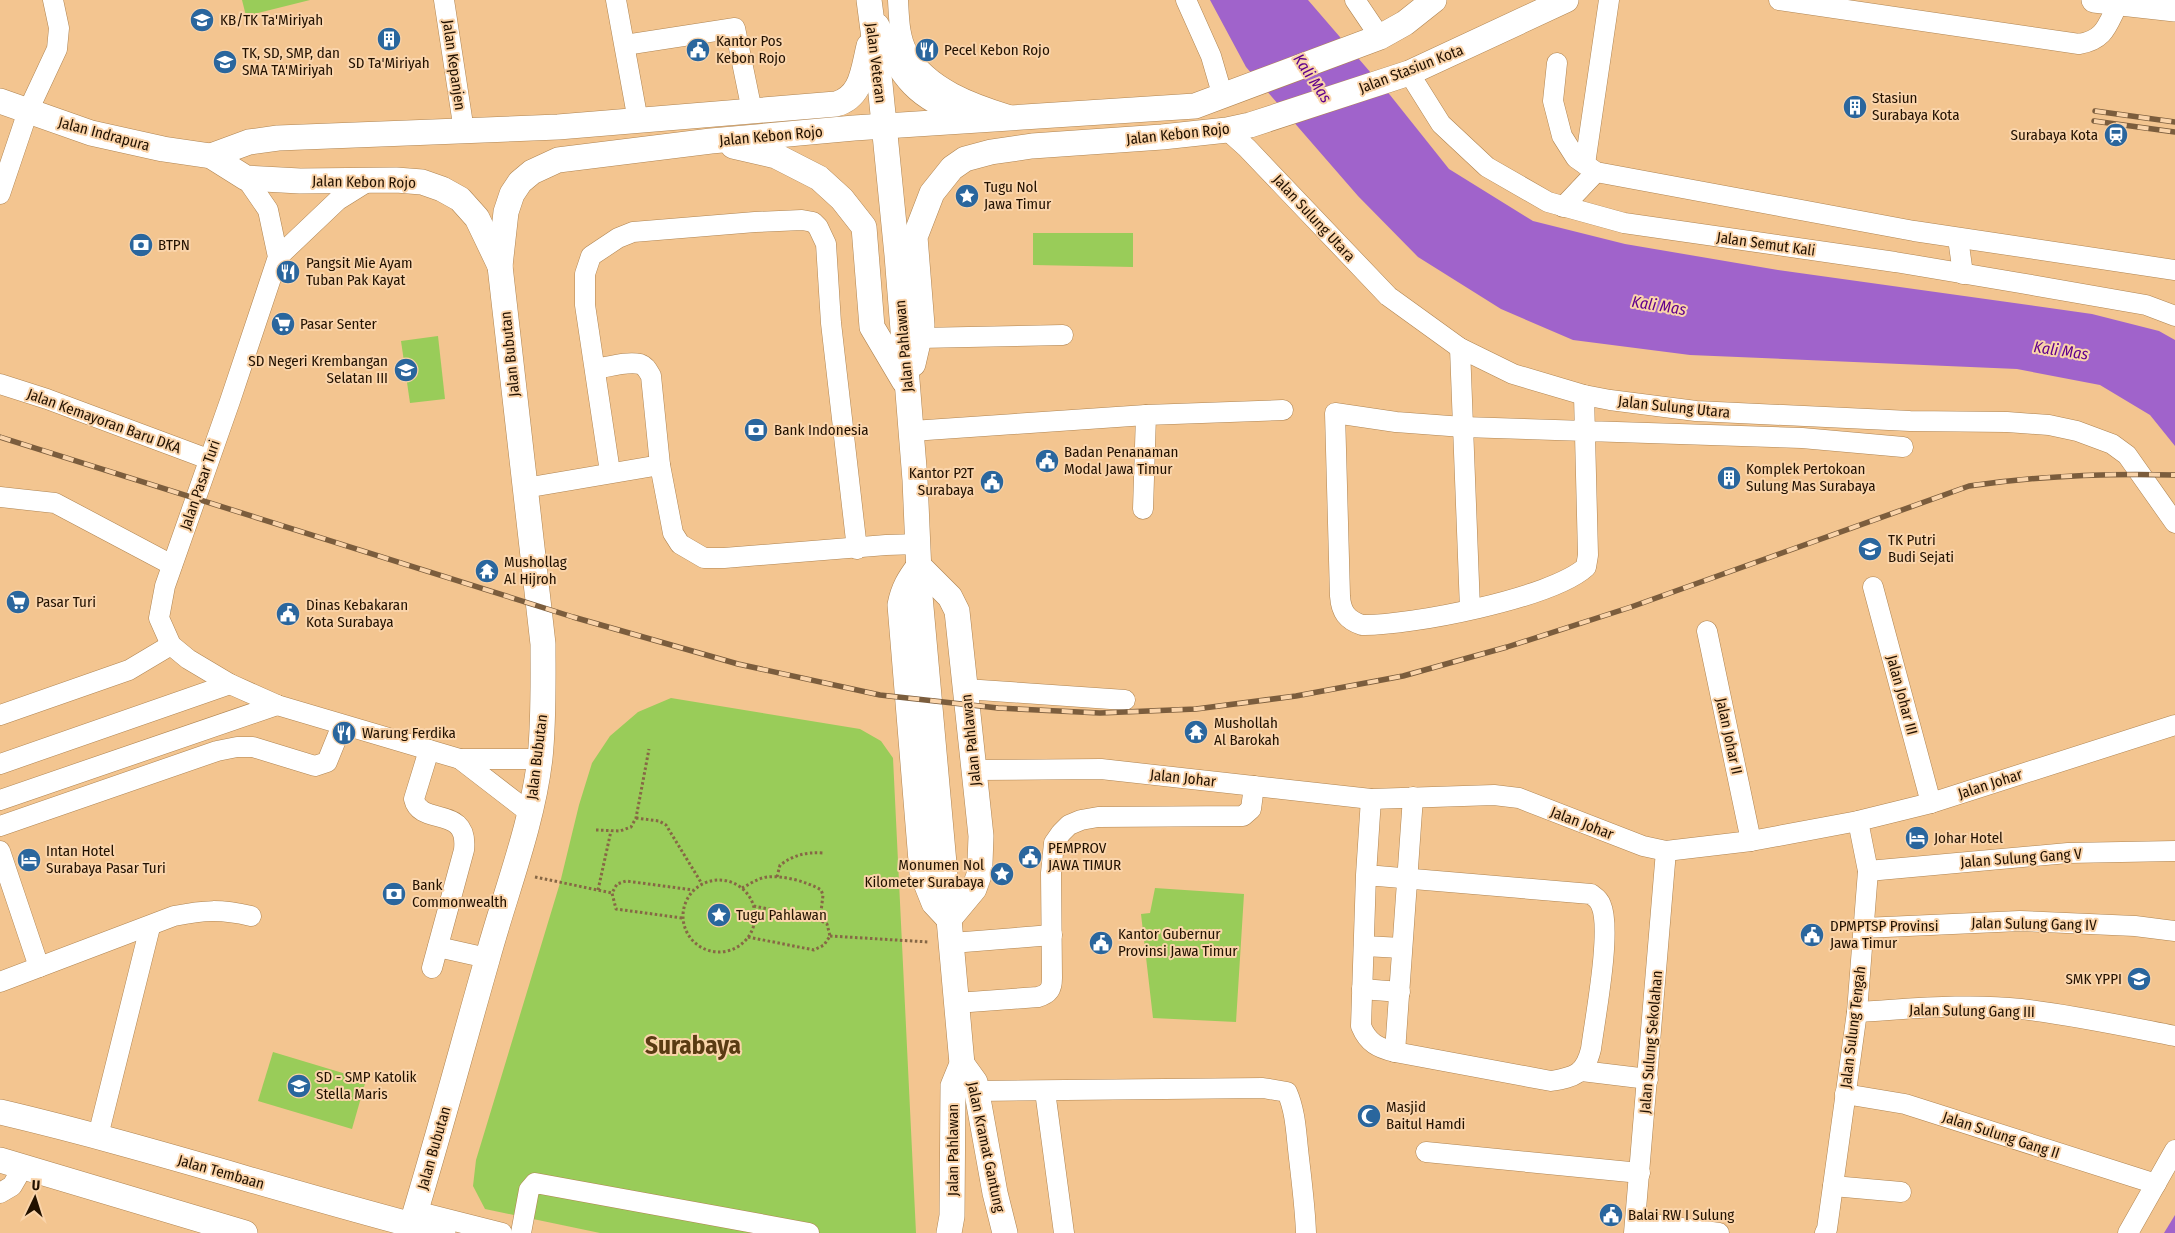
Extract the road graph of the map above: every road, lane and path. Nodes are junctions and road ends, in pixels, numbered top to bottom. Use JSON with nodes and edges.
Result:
{"nodes":[{"id":1,"x":53,"y":0,"type":"edge"},
{"id":2,"x":444,"y":0,"type":"edge"},
{"id":3,"x":616,"y":0,"type":"edge"},
{"id":4,"x":898,"y":0,"type":"edge"},
{"id":5,"x":1186,"y":0,"type":"edge"},
{"id":6,"x":1355,"y":0,"type":"edge"},
{"id":7,"x":1566,"y":0,"type":"edge"},
{"id":8,"x":1609,"y":0,"type":"edge"},
{"id":9,"x":1779,"y":0,"type":"edge"},
{"id":10,"x":2094,"y":0,"type":"edge"},
{"id":11,"x":1428,"y":3,"type":"edge"},
{"id":12,"x":2118,"y":4,"type":"junction"},
{"id":13,"x":2175,"y":9,"type":"edge"},
{"id":14,"x":870,"y":15,"type":"edge"},
{"id":15,"x":1370,"y":41,"type":"junction"},
{"id":16,"x":625,"y":45,"type":"junction"},
{"id":17,"x":1556,"y":63,"type":"dead end"},
{"id":18,"x":1409,"y":73,"type":"junction"},
{"id":19,"x":1229,"y":95,"type":"junction"},
{"id":20,"x":0,"y":101,"type":"edge"},
{"id":21,"x":28,"y":111,"type":"junction"},
{"id":22,"x":752,"y":111,"type":"junction"},
{"id":23,"x":1020,"y":119,"type":"junction"},
{"id":24,"x":638,"y":121,"type":"junction"},
{"id":25,"x":984,"y":121,"type":"junction"},
{"id":26,"x":884,"y":126,"type":"junction"},
{"id":27,"x":1238,"y":128,"type":"junction"},
{"id":28,"x":464,"y":130,"type":"junction"},
{"id":29,"x":711,"y":141,"type":"junction"},
{"id":30,"x":211,"y":156,"type":"junction"},
{"id":31,"x":1590,"y":168,"type":"junction"},
{"id":32,"x":4,"y":173,"type":"edge"},
{"id":33,"x":246,"y":178,"type":"junction"},
{"id":34,"x":370,"y":180,"type":"junction"},
{"id":35,"x":0,"y":194,"type":"edge"},
{"id":36,"x":1564,"y":206,"type":"junction"},
{"id":37,"x":1914,"y":231,"type":"junction"},
{"id":38,"x":1958,"y":238,"type":"junction"},
{"id":39,"x":278,"y":256,"type":"junction"},
{"id":40,"x":1895,"y":262,"type":"junction"},
{"id":41,"x":500,"y":266,"type":"junction"},
{"id":42,"x":2175,"y":270,"type":"edge"},
{"id":43,"x":1963,"y":274,"type":"junction"},
{"id":44,"x":2175,"y":316,"type":"edge"},
{"id":45,"x":1063,"y":335,"type":"dead end"},
{"id":46,"x":919,"y":338,"type":"junction"},
{"id":47,"x":1460,"y":348,"type":"junction"},
{"id":48,"x":595,"y":369,"type":"junction"},
{"id":49,"x":0,"y":384,"type":"edge"},
{"id":50,"x":908,"y":388,"type":"junction"},
{"id":51,"x":1584,"y":395,"type":"junction"},
{"id":52,"x":1283,"y":410,"type":"dead end"},
{"id":53,"x":1146,"y":415,"type":"junction"},
{"id":54,"x":1804,"y":417,"type":"junction"},
{"id":55,"x":1843,"y":419,"type":"junction"},
{"id":56,"x":1463,"y":427,"type":"junction"},
{"id":57,"x":912,"y":431,"type":"junction"},
{"id":58,"x":1585,"y":432,"type":"junction"},
{"id":59,"x":1802,"y":438,"type":"junction"},
{"id":60,"x":1835,"y":441,"type":"junction"},
{"id":61,"x":1903,"y":447,"type":"dead end"},
{"id":62,"x":208,"y":459,"type":"junction"},
{"id":63,"x":660,"y":465,"type":"junction"},
{"id":64,"x":610,"y":472,"type":"junction"},
{"id":65,"x":525,"y":488,"type":"junction"},
{"id":66,"x":0,"y":496,"type":"edge"},
{"id":67,"x":1142,"y":509,"type":"dead end"},
{"id":68,"x":2175,"y":523,"type":"edge"},
{"id":69,"x":857,"y":549,"type":"junction"},
{"id":70,"x":919,"y":555,"type":"junction"},
{"id":71,"x":172,"y":565,"type":"junction"},
{"id":72,"x":1873,"y":587,"type":"dead end"},
{"id":73,"x":1470,"y":609,"type":"junction"},
{"id":74,"x":1707,"y":631,"type":"dead end"},
{"id":75,"x":171,"y":645,"type":"junction"},
{"id":76,"x":230,"y":684,"type":"junction"},
{"id":77,"x":965,"y":688,"type":"junction"},
{"id":78,"x":1125,"y":700,"type":"dead end"},
{"id":79,"x":277,"y":706,"type":"junction"},
{"id":80,"x":0,"y":715,"type":"edge"},
{"id":81,"x":342,"y":725,"type":"junction"},
{"id":82,"x":2175,"y":725,"type":"edge"},
{"id":83,"x":169,"y":743,"type":"junction"},
{"id":84,"x":649,"y":749,"type":"dead end"},
{"id":85,"x":429,"y":750,"type":"junction"},
{"id":86,"x":460,"y":759,"type":"junction"},
{"id":87,"x":540,"y":759,"type":"junction"},
{"id":88,"x":0,"y":764,"type":"edge"},
{"id":89,"x":178,"y":764,"type":"junction"},
{"id":90,"x":974,"y":770,"type":"junction"},
{"id":91,"x":1254,"y":786,"type":"junction"},
{"id":92,"x":1413,"y":797,"type":"junction"},
{"id":93,"x":1371,"y":799,"type":"junction"},
{"id":94,"x":0,"y":800,"type":"edge"},
{"id":95,"x":1931,"y":803,"type":"junction"},
{"id":96,"x":530,"y":813,"type":"junction"},
{"id":97,"x":636,"y":818,"type":"junction"},
{"id":98,"x":1858,"y":821,"type":"junction"},
{"id":99,"x":0,"y":825,"type":"edge"},
{"id":100,"x":596,"y":830,"type":"dead end"},
{"id":101,"x":611,"y":831,"type":"junction"},
{"id":102,"x":1751,"y":841,"type":"junction"},
{"id":103,"x":2175,"y":850,"type":"edge"},
{"id":104,"x":0,"y":851,"type":"edge"},
{"id":105,"x":1666,"y":851,"type":"junction"},
{"id":106,"x":823,"y":853,"type":"dead end"},
{"id":107,"x":1868,"y":871,"type":"junction"},
{"id":108,"x":513,"y":872,"type":"junction"},
{"id":109,"x":1366,"y":875,"type":"junction"},
{"id":110,"x":777,"y":877,"type":"junction"},
{"id":111,"x":1408,"y":878,"type":"junction"},
{"id":112,"x":702,"y":884,"type":"junction"},
{"id":113,"x":742,"y":888,"type":"junction"},
{"id":114,"x":598,"y":890,"type":"junction"},
{"id":115,"x":693,"y":890,"type":"junction"},
{"id":116,"x":612,"y":893,"type":"junction"},
{"id":117,"x":754,"y":906,"type":"junction"},
{"id":118,"x":251,"y":916,"type":"dead end"},
{"id":119,"x":682,"y":918,"type":"junction"},
{"id":120,"x":820,"y":920,"type":"junction"},
{"id":121,"x":150,"y":927,"type":"junction"},
{"id":122,"x":1863,"y":928,"type":"junction"},
{"id":123,"x":951,"y":931,"type":"junction"},
{"id":124,"x":2175,"y":932,"type":"edge"},
{"id":125,"x":830,"y":936,"type":"junction"},
{"id":126,"x":1052,"y":936,"type":"junction"},
{"id":127,"x":748,"y":937,"type":"junction"},
{"id":128,"x":1364,"y":946,"type":"junction"},
{"id":129,"x":438,"y":947,"type":"junction"},
{"id":130,"x":1402,"y":948,"type":"junction"},
{"id":131,"x":487,"y":958,"type":"junction"},
{"id":132,"x":39,"y":968,"type":"junction"},
{"id":133,"x":432,"y":968,"type":"dead end"},
{"id":134,"x":0,"y":982,"type":"edge"},
{"id":135,"x":1362,"y":989,"type":"junction"},
{"id":136,"x":1400,"y":992,"type":"junction"},
{"id":137,"x":956,"y":1003,"type":"junction"},
{"id":138,"x":1857,"y":1012,"type":"junction"},
{"id":139,"x":2175,"y":1036,"type":"edge"},
{"id":140,"x":1396,"y":1052,"type":"junction"},
{"id":141,"x":962,"y":1064,"type":"junction"},
{"id":142,"x":1582,"y":1071,"type":"junction"},
{"id":143,"x":1648,"y":1079,"type":"junction"},
{"id":144,"x":977,"y":1091,"type":"junction"},
{"id":145,"x":1045,"y":1091,"type":"junction"},
{"id":146,"x":1845,"y":1094,"type":"junction"},
{"id":147,"x":0,"y":1112,"type":"edge"},
{"id":148,"x":98,"y":1136,"type":"junction"},
{"id":149,"x":2175,"y":1150,"type":"edge"},
{"id":150,"x":1426,"y":1152,"type":"dead end"},
{"id":151,"x":12,"y":1164,"type":"edge"},
{"id":152,"x":1640,"y":1173,"type":"junction"},
{"id":153,"x":2156,"y":1184,"type":"junction"},
{"id":154,"x":1833,"y":1186,"type":"junction"},
{"id":155,"x":1901,"y":1192,"type":"dead end"},
{"id":156,"x":0,"y":1193,"type":"edge"},
{"id":157,"x":412,"y":1223,"type":"edge"},
{"id":158,"x":1635,"y":1228,"type":"edge"},
{"id":159,"x":244,"y":1233,"type":"edge"},
{"id":160,"x":443,"y":1233,"type":"edge"},
{"id":161,"x":502,"y":1233,"type":"edge"},
{"id":162,"x":521,"y":1233,"type":"edge"},
{"id":163,"x":809,"y":1233,"type":"edge"},
{"id":164,"x":949,"y":1233,"type":"edge"},
{"id":165,"x":1005,"y":1233,"type":"edge"},
{"id":166,"x":1064,"y":1233,"type":"edge"},
{"id":167,"x":1306,"y":1233,"type":"edge"},
{"id":168,"x":1718,"y":1233,"type":"edge"},
{"id":169,"x":1825,"y":1233,"type":"edge"},
{"id":170,"x":2128,"y":1233,"type":"edge"}],
"edges":[{"from":1,"to":21,"type":"street"},
{"from":2,"to":28,"type":"street","name":"Jalan Kepanjen"},
{"from":3,"to":16,"type":"street"},
{"from":4,"to":23,"type":"street"},
{"from":5,"to":19,"type":"street"},
{"from":6,"to":15,"type":"street"},
{"from":7,"to":18,"type":"main road","name":"Jalan Stasiun Kota"},
{"from":8,"to":31,"type":"street"},
{"from":9,"to":12,"type":"street"},
{"from":10,"to":12,"type":"main road"},
{"from":11,"to":15,"type":"main road"},
{"from":12,"to":13,"type":"main road"},
{"from":14,"to":22,"type":"main road","name":"Jalan Kebon Rojo"},
{"from":14,"to":25,"type":"main road"},
{"from":14,"to":26,"type":"main road","name":"Jalan Veteran"},
{"from":15,"to":19,"type":"main road"},
{"from":16,"to":22,"type":"street"},
{"from":16,"to":24,"type":"street"},
{"from":17,"to":31,"type":"street"},
{"from":18,"to":27,"type":"main road","name":"Jalan Stasiun Kota"},
{"from":18,"to":36,"type":"street","name":"Jalan Semut Kali"},
{"from":19,"to":23,"type":"main road","name":"Jalan Kebon Rojo"},
{"from":20,"to":21,"type":"main road","name":"Jalan Indrapura"},
{"from":21,"to":30,"type":"main road","name":"Jalan Indrapura"},
{"from":21,"to":32,"type":"street"},
{"from":22,"to":24,"type":"main road","name":"Jalan Kebon Rojo"},
{"from":23,"to":25,"type":"main road","name":"Jalan Kebon Rojo"},
{"from":24,"to":28,"type":"main road","name":"Jalan Kebon Rojo"},
{"from":25,"to":26,"type":"main road","name":"Jalan Kebon Rojo"},
{"from":26,"to":29,"type":"main road","name":"Jalan Kebon Rojo"},
{"from":26,"to":50,"type":"main road","name":"Jalan Pahlawan"},
{"from":27,"to":46,"type":"main road","name":"Jalan Kebon Rojo"},
{"from":27,"to":47,"type":"street","name":"Jalan Sulung Utara"},
{"from":28,"to":30,"type":"main road","name":"Jalan Kebon Rojo"},
{"from":29,"to":41,"type":"main road","name":"Jalan Kebon Rojo"},
{"from":29,"to":50,"type":"main road"},
{"from":30,"to":33,"type":"main road","name":"Jalan Kebon Rojo"},
{"from":31,"to":36,"type":"street"},
{"from":31,"to":37,"type":"street"},
{"from":32,"to":35,"type":"street"},
{"from":33,"to":34,"type":"main road","name":"Jalan Kebon Rojo"},
{"from":33,"to":39,"type":"street"},
{"from":34,"to":39,"type":"street","name":"Jalan Pasar Turi"},
{"from":34,"to":41,"type":"main road","name":"Jalan Kebon Rojo"},
{"from":36,"to":40,"type":"street","name":"Jalan Semut Kali"},
{"from":37,"to":38,"type":"street"},
{"from":37,"to":40,"type":"street"},
{"from":38,"to":42,"type":"street"},
{"from":38,"to":43,"type":"street"},
{"from":39,"to":62,"type":"street","name":"Jalan Pasar Turi"},
{"from":40,"to":43,"type":"street","name":"Jalan Semut Kali"},
{"from":41,"to":65,"type":"main road","name":"Jalan Bubutan"},
{"from":43,"to":44,"type":"street","name":"Jalan Semut Kali"},
{"from":45,"to":46,"type":"street"},
{"from":46,"to":50,"type":"main road","name":"Jalan Kebon Rojo"},
{"from":47,"to":51,"type":"street","name":"Jalan Sulung Utara"},
{"from":47,"to":56,"type":"street"},
{"from":48,"to":63,"type":"street"},
{"from":48,"to":64,"type":"street"},
{"from":48,"to":69,"type":"street"},
{"from":49,"to":62,"type":"street","name":"Jalan Kemayoran Baru DKA"},
{"from":50,"to":57,"type":"main road","name":"Jalan Pahlawan"},
{"from":51,"to":54,"type":"street","name":"Jalan Sulung Utara"},
{"from":51,"to":58,"type":"street"},
{"from":52,"to":53,"type":"street"},
{"from":53,"to":57,"type":"street"},
{"from":53,"to":67,"type":"street"},
{"from":54,"to":55,"type":"street","name":"Jalan Sulung Utara"},
{"from":54,"to":59,"type":"street"},
{"from":55,"to":60,"type":"street"},
{"from":55,"to":68,"type":"street","name":"Jalan Sulung Utara"},
{"from":56,"to":58,"type":"street"},
{"from":56,"to":73,"type":"street"},
{"from":56,"to":73,"type":"street"},
{"from":57,"to":70,"type":"main road","name":"Jalan Pahlawan"},
{"from":58,"to":59,"type":"street"},
{"from":58,"to":73,"type":"street"},
{"from":59,"to":60,"type":"street"},
{"from":60,"to":61,"type":"street"},
{"from":62,"to":71,"type":"street","name":"Jalan Pasar Turi"},
{"from":63,"to":64,"type":"street"},
{"from":63,"to":69,"type":"street"},
{"from":64,"to":65,"type":"street"},
{"from":65,"to":87,"type":"main road","name":"Jalan Bubutan"},
{"from":66,"to":71,"type":"street"},
{"from":69,"to":70,"type":"street"},
{"from":70,"to":77,"type":"main road","name":"Jalan Pahlawan"},
{"from":70,"to":123,"type":"main road"},
{"from":71,"to":75,"type":"street","name":"Jalan Pasar Turi"},
{"from":72,"to":95,"type":"street","name":"Jalan Johar III"},
{"from":74,"to":102,"type":"street","name":"Jalan Johar II"},
{"from":75,"to":76,"type":"street","name":"Jalan Pasar Turi"},
{"from":75,"to":80,"type":"street"},
{"from":76,"to":79,"type":"street","name":"Jalan Pasar Turi"},
{"from":76,"to":88,"type":"street"},
{"from":77,"to":78,"type":"street"},
{"from":77,"to":90,"type":"main road","name":"Jalan Pahlawan"},
{"from":79,"to":81,"type":"street","name":"Jalan Pasar Turi"},
{"from":79,"to":83,"type":"street"},
{"from":81,"to":85,"type":"street","name":"Jalan Pasar Turi"},
{"from":81,"to":89,"type":"street"},
{"from":82,"to":95,"type":"street","name":"Jalan Johar"},
{"from":83,"to":89,"type":"street"},
{"from":83,"to":94,"type":"street"},
{"from":84,"to":97,"type":"path"},
{"from":85,"to":86,"type":"street","name":"Jalan Pasar Turi"},
{"from":85,"to":129,"type":"street"},
{"from":86,"to":87,"type":"street","name":"Jalan Pasar Turi"},
{"from":86,"to":96,"type":"street","name":"Jalan Pasar Turi"},
{"from":87,"to":96,"type":"main road","name":"Jalan Bubutan"},
{"from":89,"to":99,"type":"street"},
{"from":90,"to":91,"type":"street","name":"Jalan Johar"},
{"from":90,"to":123,"type":"main road","name":"Jalan Pahlawan"},
{"from":91,"to":93,"type":"street","name":"Jalan Johar"},
{"from":91,"to":126,"type":"street"},
{"from":92,"to":93,"type":"street","name":"Jalan Johar"},
{"from":92,"to":105,"type":"street","name":"Jalan Johar"},
{"from":92,"to":111,"type":"street"},
{"from":93,"to":109,"type":"street"},
{"from":95,"to":98,"type":"street","name":"Jalan Johar"},
{"from":96,"to":108,"type":"main road","name":"Jalan Bubutan"},
{"from":97,"to":101,"type":"path"},
{"from":97,"to":112,"type":"path"},
{"from":98,"to":102,"type":"street","name":"Jalan Johar"},
{"from":98,"to":107,"type":"street","name":"Jalan Sulung Tengah"},
{"from":100,"to":101,"type":"path"},
{"from":101,"to":114,"type":"path"},
{"from":102,"to":105,"type":"street","name":"Jalan Johar"},
{"from":103,"to":107,"type":"street","name":"Jalan Sulung Gang V"},
{"from":104,"to":132,"type":"street"},
{"from":105,"to":143,"type":"street","name":"Jalan Sulung Sekolahan"},
{"from":106,"to":110,"type":"path"},
{"from":107,"to":122,"type":"street","name":"Jalan Sulung Tengah"},
{"from":108,"to":114,"type":"path"},
{"from":108,"to":131,"type":"main road","name":"Jalan Bubutan"},
{"from":109,"to":111,"type":"street"},
{"from":109,"to":128,"type":"street"},
{"from":110,"to":113,"type":"path"},
{"from":110,"to":120,"type":"path"},
{"from":111,"to":130,"type":"street"},
{"from":111,"to":142,"type":"street"},
{"from":112,"to":113,"type":"path"},
{"from":112,"to":115,"type":"path"},
{"from":113,"to":117,"type":"path"},
{"from":114,"to":116,"type":"path"},
{"from":115,"to":116,"type":"path"},
{"from":115,"to":119,"type":"path"},
{"from":116,"to":119,"type":"path"},
{"from":117,"to":120,"type":"path"},
{"from":117,"to":127,"type":"path"},
{"from":118,"to":121,"type":"street"},
{"from":119,"to":127,"type":"path"},
{"from":120,"to":125,"type":"path"},
{"from":121,"to":132,"type":"street"},
{"from":121,"to":148,"type":"street"},
{"from":122,"to":124,"type":"street","name":"Jalan Sulung Gang IV"},
{"from":122,"to":138,"type":"street","name":"Jalan Sulung Tengah"},
{"from":123,"to":125,"type":"path"},
{"from":123,"to":126,"type":"street"},
{"from":123,"to":137,"type":"main road","name":"Jalan Pahlawan"},
{"from":125,"to":127,"type":"path"},
{"from":126,"to":137,"type":"street"},
{"from":128,"to":130,"type":"street"},
{"from":128,"to":135,"type":"street"},
{"from":129,"to":131,"type":"street"},
{"from":129,"to":133,"type":"street"},
{"from":130,"to":136,"type":"street"},
{"from":131,"to":157,"type":"main road","name":"Jalan Bubutan"},
{"from":132,"to":134,"type":"street"},
{"from":135,"to":136,"type":"street"},
{"from":135,"to":140,"type":"street"},
{"from":136,"to":140,"type":"street"},
{"from":137,"to":141,"type":"main road","name":"Jalan Pahlawan"},
{"from":138,"to":139,"type":"street","name":"Jalan Sulung Gang III"},
{"from":138,"to":146,"type":"street","name":"Jalan Sulung Tengah"},
{"from":140,"to":142,"type":"street"},
{"from":141,"to":144,"type":"main road","name":"Jalan Kramat Gantung"},
{"from":141,"to":164,"type":"main road","name":"Jalan Pahlawan"},
{"from":142,"to":143,"type":"street"},
{"from":143,"to":152,"type":"street","name":"Jalan Sulung Sekolahan"},
{"from":144,"to":145,"type":"street"},
{"from":144,"to":165,"type":"main road","name":"Jalan Kramat Gantung"},
{"from":145,"to":166,"type":"street"},
{"from":145,"to":167,"type":"street"},
{"from":146,"to":153,"type":"street","name":"Jalan Sulung Gang II"},
{"from":146,"to":154,"type":"street","name":"Jalan Sulung Tengah"},
{"from":147,"to":148,"type":"main road","name":"Jalan Tembaan"},
{"from":148,"to":157,"type":"main road","name":"Jalan Tembaan"},
{"from":149,"to":153,"type":"street"},
{"from":150,"to":152,"type":"street"},
{"from":151,"to":156,"type":"street"},
{"from":151,"to":159,"type":"main road"},
{"from":152,"to":158,"type":"street","name":"Jalan Sulung Sekolahan"},
{"from":153,"to":170,"type":"street"},
{"from":154,"to":155,"type":"street"},
{"from":154,"to":169,"type":"street","name":"Jalan Sulung Tengah"},
{"from":157,"to":160,"type":"main road","name":"Jalan Tembaan"},
{"from":157,"to":161,"type":"street"},
{"from":158,"to":168,"type":"street"},
{"from":162,"to":163,"type":"street"}]}
